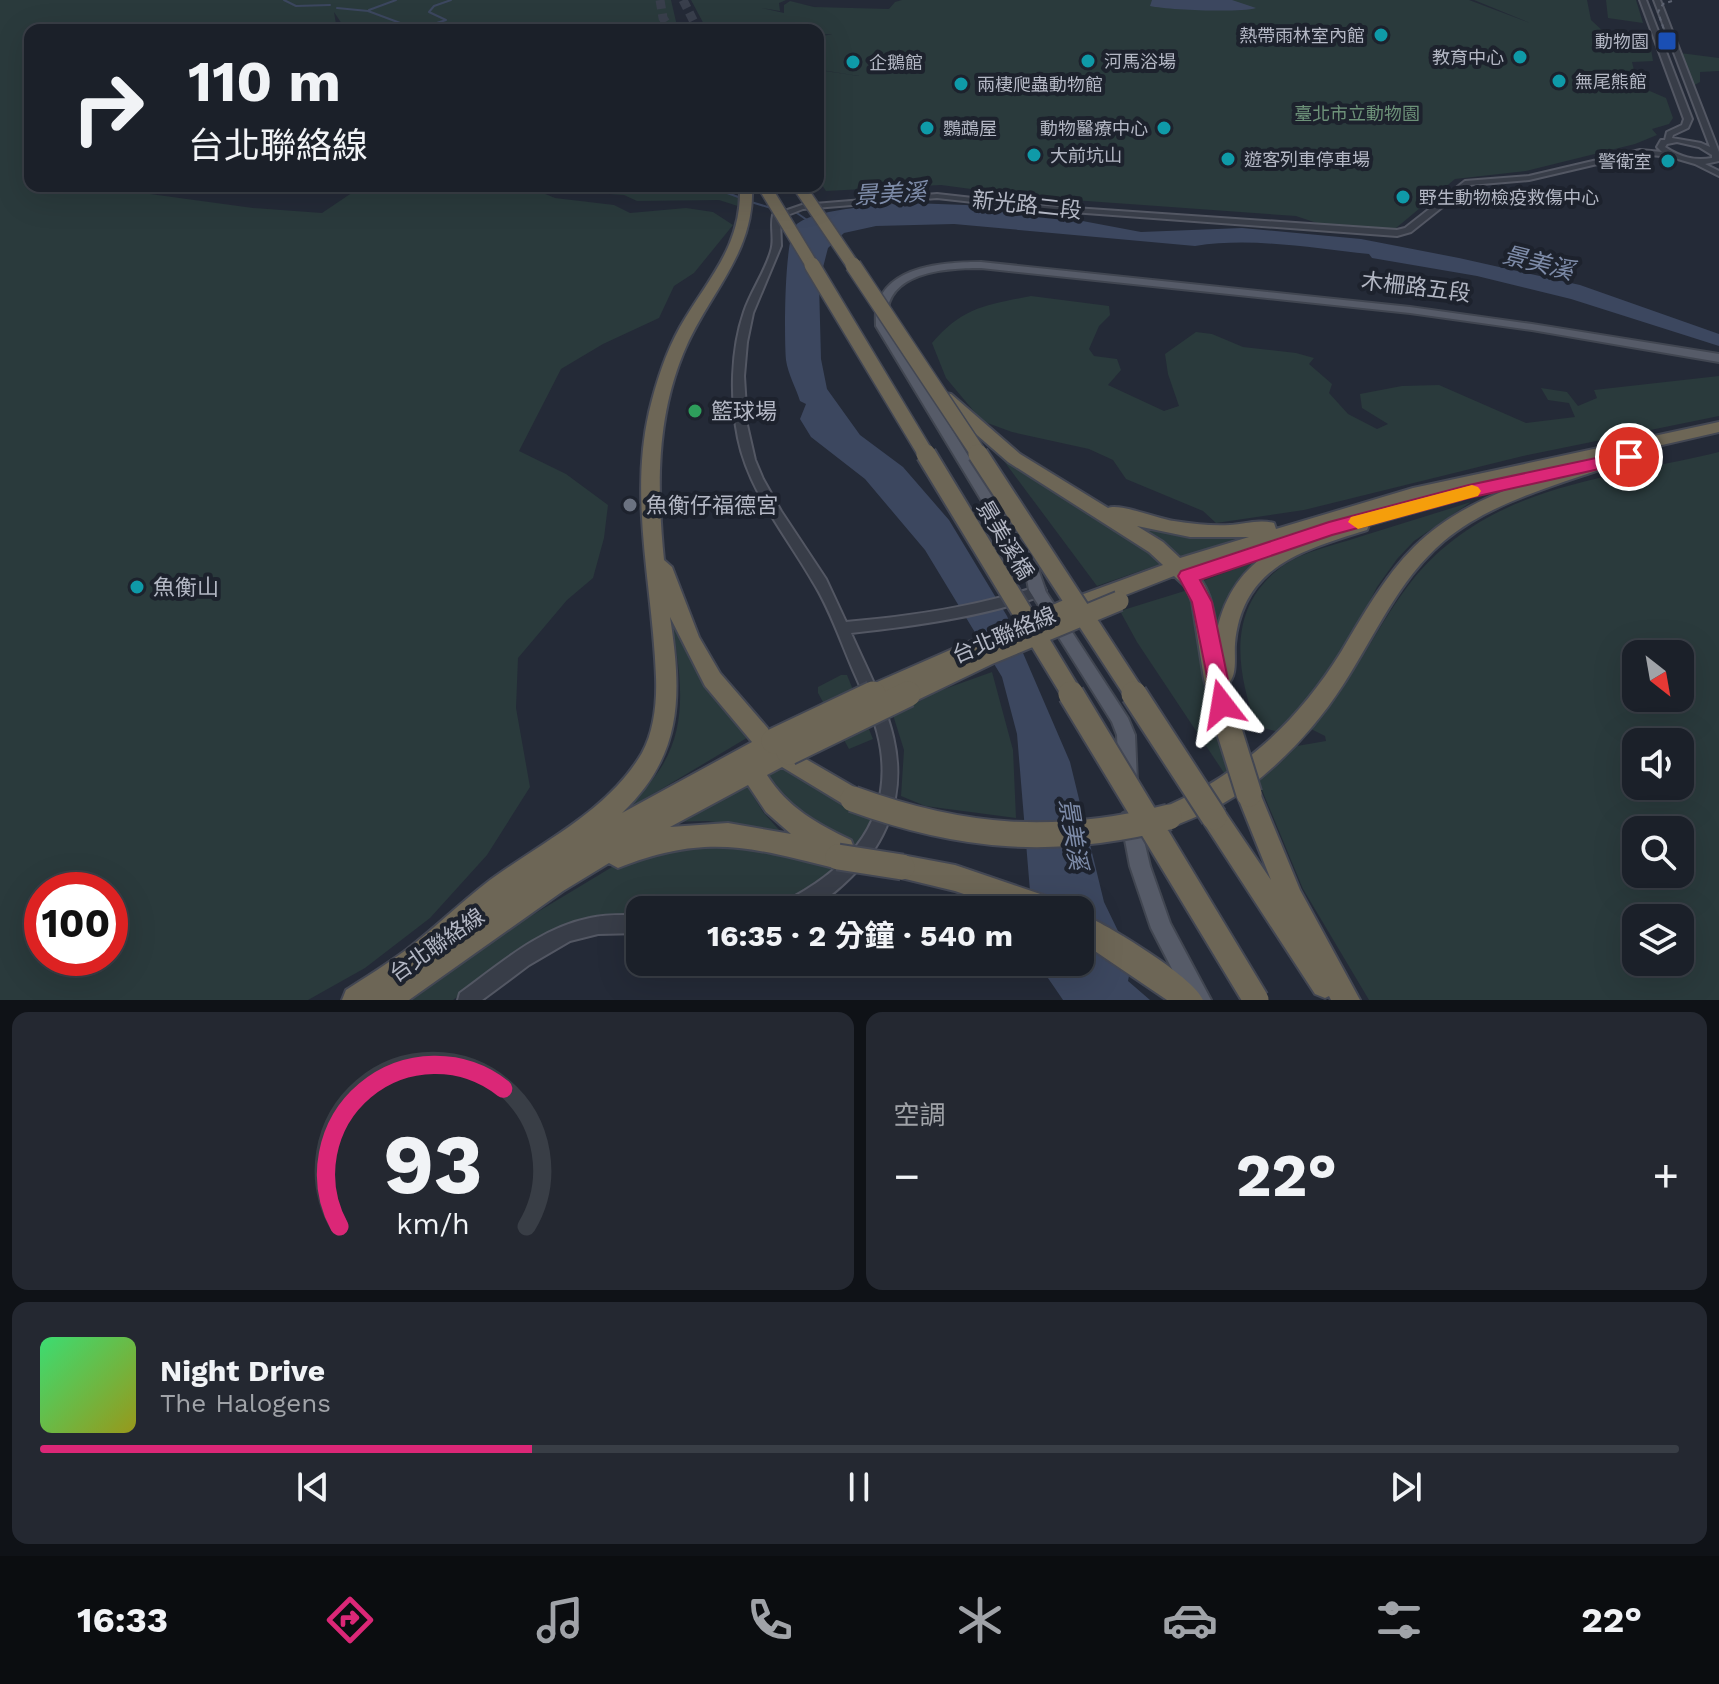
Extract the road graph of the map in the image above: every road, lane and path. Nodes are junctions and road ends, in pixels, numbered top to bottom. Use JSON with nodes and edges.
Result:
{"nodes":[{"id":1,"x":1643,"y":0,"type":"edge"},
{"id":2,"x":1657,"y":0,"type":"edge"},
{"id":3,"x":1666,"y":141,"type":"junction"},
{"id":4,"x":1672,"y":155,"type":"junction"},
{"id":5,"x":1611,"y":158,"type":"junction"},
{"id":6,"x":1717,"y":158,"type":"edge"},
{"id":7,"x":1691,"y":160,"type":"junction"},
{"id":8,"x":1719,"y":174,"type":"edge"},
{"id":9,"x":746,"y":192,"type":"edge"},
{"id":10,"x":768,"y":192,"type":"edge"},
{"id":11,"x":803,"y":192,"type":"edge"},
{"id":12,"x":904,"y":340,"type":"junction"},
{"id":13,"x":1719,"y":358,"type":"edge"},
{"id":14,"x":1719,"y":427,"type":"edge"},
{"id":15,"x":1719,"y":437,"type":"edge"},
{"id":16,"x":1599,"y":464,"type":"junction"},
{"id":17,"x":1038,"y":475,"type":"junction"},
{"id":18,"x":1411,"y":502,"type":"junction"},
{"id":19,"x":654,"y":529,"type":"junction"},
{"id":20,"x":1183,"y":571,"type":"junction"},
{"id":21,"x":1034,"y":592,"type":"junction"},
{"id":22,"x":842,"y":628,"type":"junction"},
{"id":23,"x":1219,"y":679,"type":"junction"},
{"id":24,"x":769,"y":753,"type":"junction"},
{"id":25,"x":840,"y":853,"type":"junction"},
{"id":26,"x":814,"y":896,"type":"edge"},
{"id":27,"x":1008,"y":896,"type":"edge"},
{"id":28,"x":1282,"y":902,"type":"junction"},
{"id":29,"x":626,"y":924,"type":"edge"},
{"id":30,"x":479,"y":932,"type":"junction"},
{"id":31,"x":1094,"y":935,"type":"edge"},
{"id":32,"x":415,"y":960,"type":"junction"},
{"id":33,"x":390,"y":998,"type":"edge"},
{"id":34,"x":356,"y":1000,"type":"edge"},
{"id":35,"x":467,"y":1000,"type":"edge"},
{"id":36,"x":1189,"y":1000,"type":"edge"},
{"id":37,"x":1200,"y":1000,"type":"edge"},
{"id":38,"x":1256,"y":1000,"type":"edge"},
{"id":39,"x":1336,"y":1000,"type":"edge"},
{"id":40,"x":1346,"y":1000,"type":"edge"}],
"edges":[{"from":1,"to":3,"type":"street"},
{"from":2,"to":6,"type":"street"},
{"from":3,"to":4,"type":"street"},
{"from":3,"to":5,"type":"street","name":"新光路二段"},
{"from":3,"to":6,"type":"street"},
{"from":4,"to":5,"type":"street","name":"新光路二段"},
{"from":4,"to":7,"type":"street","name":"新光路二段"},
{"from":5,"to":22,"type":"street","name":"新光路二段","bridge":true},
{"from":6,"to":7,"type":"street"},
{"from":7,"to":8,"type":"street"},
{"from":9,"to":19,"type":"highway"},
{"from":10,"to":38,"type":"highway","name":"景美溪橋","bridge":true},
{"from":11,"to":12,"type":"highway","name":"景美溪橋","bridge":true},
{"from":12,"to":17,"type":"highway","bridge":true},
{"from":12,"to":28,"type":"highway","name":"景美溪橋","bridge":true},
{"from":13,"to":21,"type":"main road","name":"木柵路五段"},
{"from":14,"to":18,"type":"highway","name":"台北聯絡線"},
{"from":15,"to":16,"type":"highway","name":"台北聯絡線"},
{"from":16,"to":18,"type":"highway","name":"台北聯絡線"},
{"from":16,"to":24,"type":"highway","bridge":true},
{"from":17,"to":18,"type":"highway"},
{"from":17,"to":20,"type":"highway"},
{"from":18,"to":20,"type":"highway","name":"台北聯絡線"},
{"from":18,"to":23,"type":"highway"},
{"from":19,"to":24,"type":"highway"},
{"from":19,"to":32,"type":"highway"},
{"from":20,"to":23,"type":"highway"},
{"from":20,"to":24,"type":"highway","name":"台北聯絡線","bridge":true},
{"from":20,"to":24,"type":"highway","name":"台北聯絡線","bridge":true},
{"from":21,"to":22,"type":"street"},
{"from":21,"to":37,"type":"main road","name":"木柵路五段"},
{"from":22,"to":26,"type":"street","name":"新光路二段"},
{"from":23,"to":28,"type":"highway","bridge":true},
{"from":24,"to":25,"type":"highway"},
{"from":24,"to":30,"type":"highway","name":"台北聯絡線"},
{"from":24,"to":32,"type":"highway","name":"台北聯絡線"},
{"from":25,"to":27,"type":"highway","bridge":true},
{"from":25,"to":30,"type":"highway"},
{"from":28,"to":39,"type":"highway"},
{"from":28,"to":40,"type":"highway"},
{"from":29,"to":35,"type":"street"},
{"from":30,"to":33,"type":"highway","name":"台北聯絡線"},
{"from":31,"to":36,"type":"highway"},
{"from":32,"to":34,"type":"highway","name":"台北聯絡線"}]}
